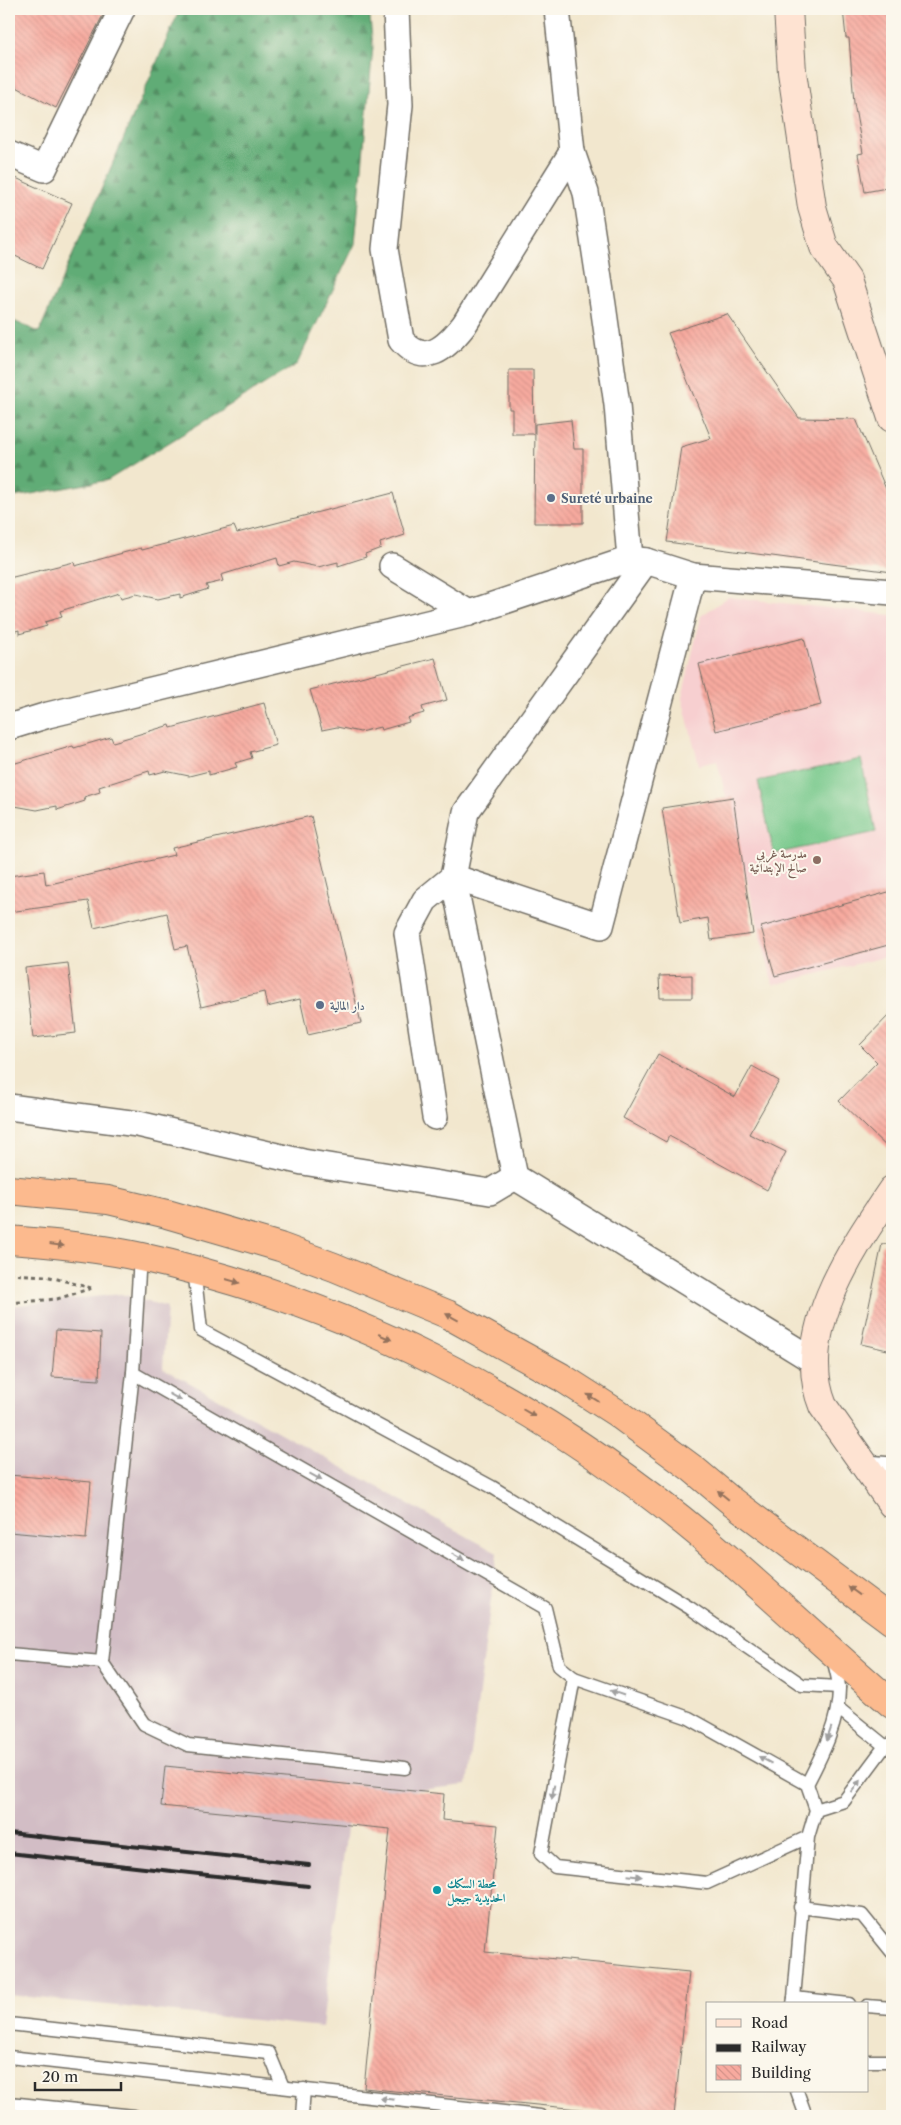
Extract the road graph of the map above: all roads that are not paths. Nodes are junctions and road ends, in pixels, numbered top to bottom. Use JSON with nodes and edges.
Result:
{"nodes":[{"id":1,"x":122,"y":9,"type":"edge"},
{"id":2,"x":396,"y":9,"type":"edge"},
{"id":3,"x":557,"y":9,"type":"edge"},
{"id":4,"x":788,"y":9,"type":"edge"},
{"id":5,"x":572,"y":152,"type":"junction"},
{"id":6,"x":9,"y":154,"type":"edge"},
{"id":7,"x":886,"y":377,"type":"edge"},
{"id":8,"x":892,"y":418,"type":"edge"},
{"id":9,"x":638,"y":560,"type":"junction"},
{"id":10,"x":392,"y":566,"type":"dead end"},
{"id":11,"x":693,"y":576,"type":"junction"},
{"id":12,"x":892,"y":592,"type":"edge"},
{"id":13,"x":470,"y":613,"type":"junction"},
{"id":14,"x":9,"y":727,"type":"edge"},
{"id":15,"x":453,"y":877,"type":"junction"},
{"id":16,"x":9,"y":1107,"type":"edge"},
{"id":17,"x":436,"y":1117,"type":"dead end"},
{"id":18,"x":515,"y":1177,"type":"junction"},
{"id":19,"x":9,"y":1190,"type":"edge"},
{"id":20,"x":892,"y":1190,"type":"edge"},
{"id":21,"x":9,"y":1240,"type":"edge"},
{"id":22,"x":140,"y":1256,"type":"junction"},
{"id":23,"x":194,"y":1269,"type":"junction"},
{"id":24,"x":814,"y":1361,"type":"junction"},
{"id":25,"x":132,"y":1373,"type":"junction"},
{"id":26,"x":879,"y":1469,"type":"edge"},
{"id":27,"x":892,"y":1504,"type":"edge"},
{"id":28,"x":890,"y":1617,"type":"edge"},
{"id":29,"x":832,"y":1653,"type":"junction"},
{"id":30,"x":9,"y":1654,"type":"edge"},
{"id":31,"x":102,"y":1662,"type":"junction"},
{"id":32,"x":574,"y":1678,"type":"junction"},
{"id":33,"x":839,"y":1687,"type":"junction"},
{"id":34,"x":892,"y":1704,"type":"edge"},
{"id":35,"x":838,"y":1708,"type":"junction"},
{"id":36,"x":889,"y":1745,"type":"edge"},
{"id":37,"x":405,"y":1768,"type":"dead end"},
{"id":38,"x":807,"y":1784,"type":"junction"},
{"id":39,"x":816,"y":1810,"type":"junction"},
{"id":40,"x":808,"y":1836,"type":"junction"},
{"id":41,"x":800,"y":1907,"type":"junction"},
{"id":42,"x":892,"y":1952,"type":"edge"},
{"id":43,"x":794,"y":2001,"type":"edge"},
{"id":44,"x":812,"y":2002,"type":"edge"},
{"id":45,"x":868,"y":2006,"type":"edge"},
{"id":46,"x":892,"y":2008,"type":"edge"},
{"id":47,"x":9,"y":2024,"type":"edge"},
{"id":48,"x":9,"y":2057,"type":"edge"},
{"id":49,"x":868,"y":2061,"type":"edge"},
{"id":50,"x":892,"y":2061,"type":"edge"},
{"id":51,"x":284,"y":2087,"type":"junction"},
{"id":52,"x":304,"y":2090,"type":"junction"},
{"id":53,"x":797,"y":2092,"type":"edge"},
{"id":54,"x":9,"y":2104,"type":"edge"},
{"id":55,"x":125,"y":2116,"type":"edge"},
{"id":56,"x":302,"y":2116,"type":"edge"},
{"id":57,"x":540,"y":2116,"type":"edge"},
{"id":58,"x":806,"y":2116,"type":"edge"}],
"edges":[{"from":1,"to":6,"type":"street"},
{"from":2,"to":5,"type":"street"},
{"from":3,"to":5,"type":"street"},
{"from":4,"to":7,"type":"main road"},
{"from":5,"to":9,"type":"street"},
{"from":7,"to":8,"type":"main road"},
{"from":9,"to":11,"type":"street"},
{"from":9,"to":13,"type":"street"},
{"from":9,"to":15,"type":"street"},
{"from":10,"to":13,"type":"street"},
{"from":11,"to":12,"type":"street"},
{"from":11,"to":15,"type":"street"},
{"from":13,"to":14,"type":"street"},
{"from":15,"to":17,"type":"street"},
{"from":15,"to":18,"type":"street"},
{"from":16,"to":18,"type":"street"},
{"from":18,"to":24,"type":"street"},
{"from":28,"to":19,"type":"highway","one_way":true},
{"from":20,"to":24,"type":"main road"},
{"from":21,"to":22,"type":"highway","one_way":true},
{"from":22,"to":23,"type":"highway"},
{"from":22,"to":25,"type":"lane"},
{"from":23,"to":29,"type":"highway","one_way":true},
{"from":23,"to":33,"type":"lane"},
{"from":24,"to":26,"type":"main road"},
{"from":25,"to":31,"type":"lane"},
{"from":25,"to":32,"type":"lane","one_way":true},
{"from":26,"to":27,"type":"main road"},
{"from":29,"to":33,"type":"lane"},
{"from":29,"to":34,"type":"highway"},
{"from":30,"to":31,"type":"lane"},
{"from":31,"to":37,"type":"lane"},
{"from":38,"to":32,"type":"lane","one_way":true},
{"from":32,"to":40,"type":"lane","one_way":true},
{"from":33,"to":35,"type":"lane"},
{"from":35,"to":36,"type":"lane"},
{"from":35,"to":38,"type":"lane","one_way":true},
{"from":39,"to":36,"type":"lane","one_way":true},
{"from":38,"to":39,"type":"lane"},
{"from":39,"to":40,"type":"lane"},
{"from":40,"to":41,"type":"lane"},
{"from":41,"to":42,"type":"lane"},
{"from":41,"to":43,"type":"lane"},
{"from":43,"to":44,"type":"lane"},
{"from":45,"to":46,"type":"lane"},
{"from":47,"to":51,"type":"lane"},
{"from":48,"to":51,"type":"lane"},
{"from":49,"to":50,"type":"lane"},
{"from":51,"to":52,"type":"lane"},
{"from":52,"to":56,"type":"lane"},
{"from":57,"to":52,"type":"lane","one_way":true},
{"from":53,"to":58,"type":"lane"},
{"from":54,"to":55,"type":"lane"}]}
